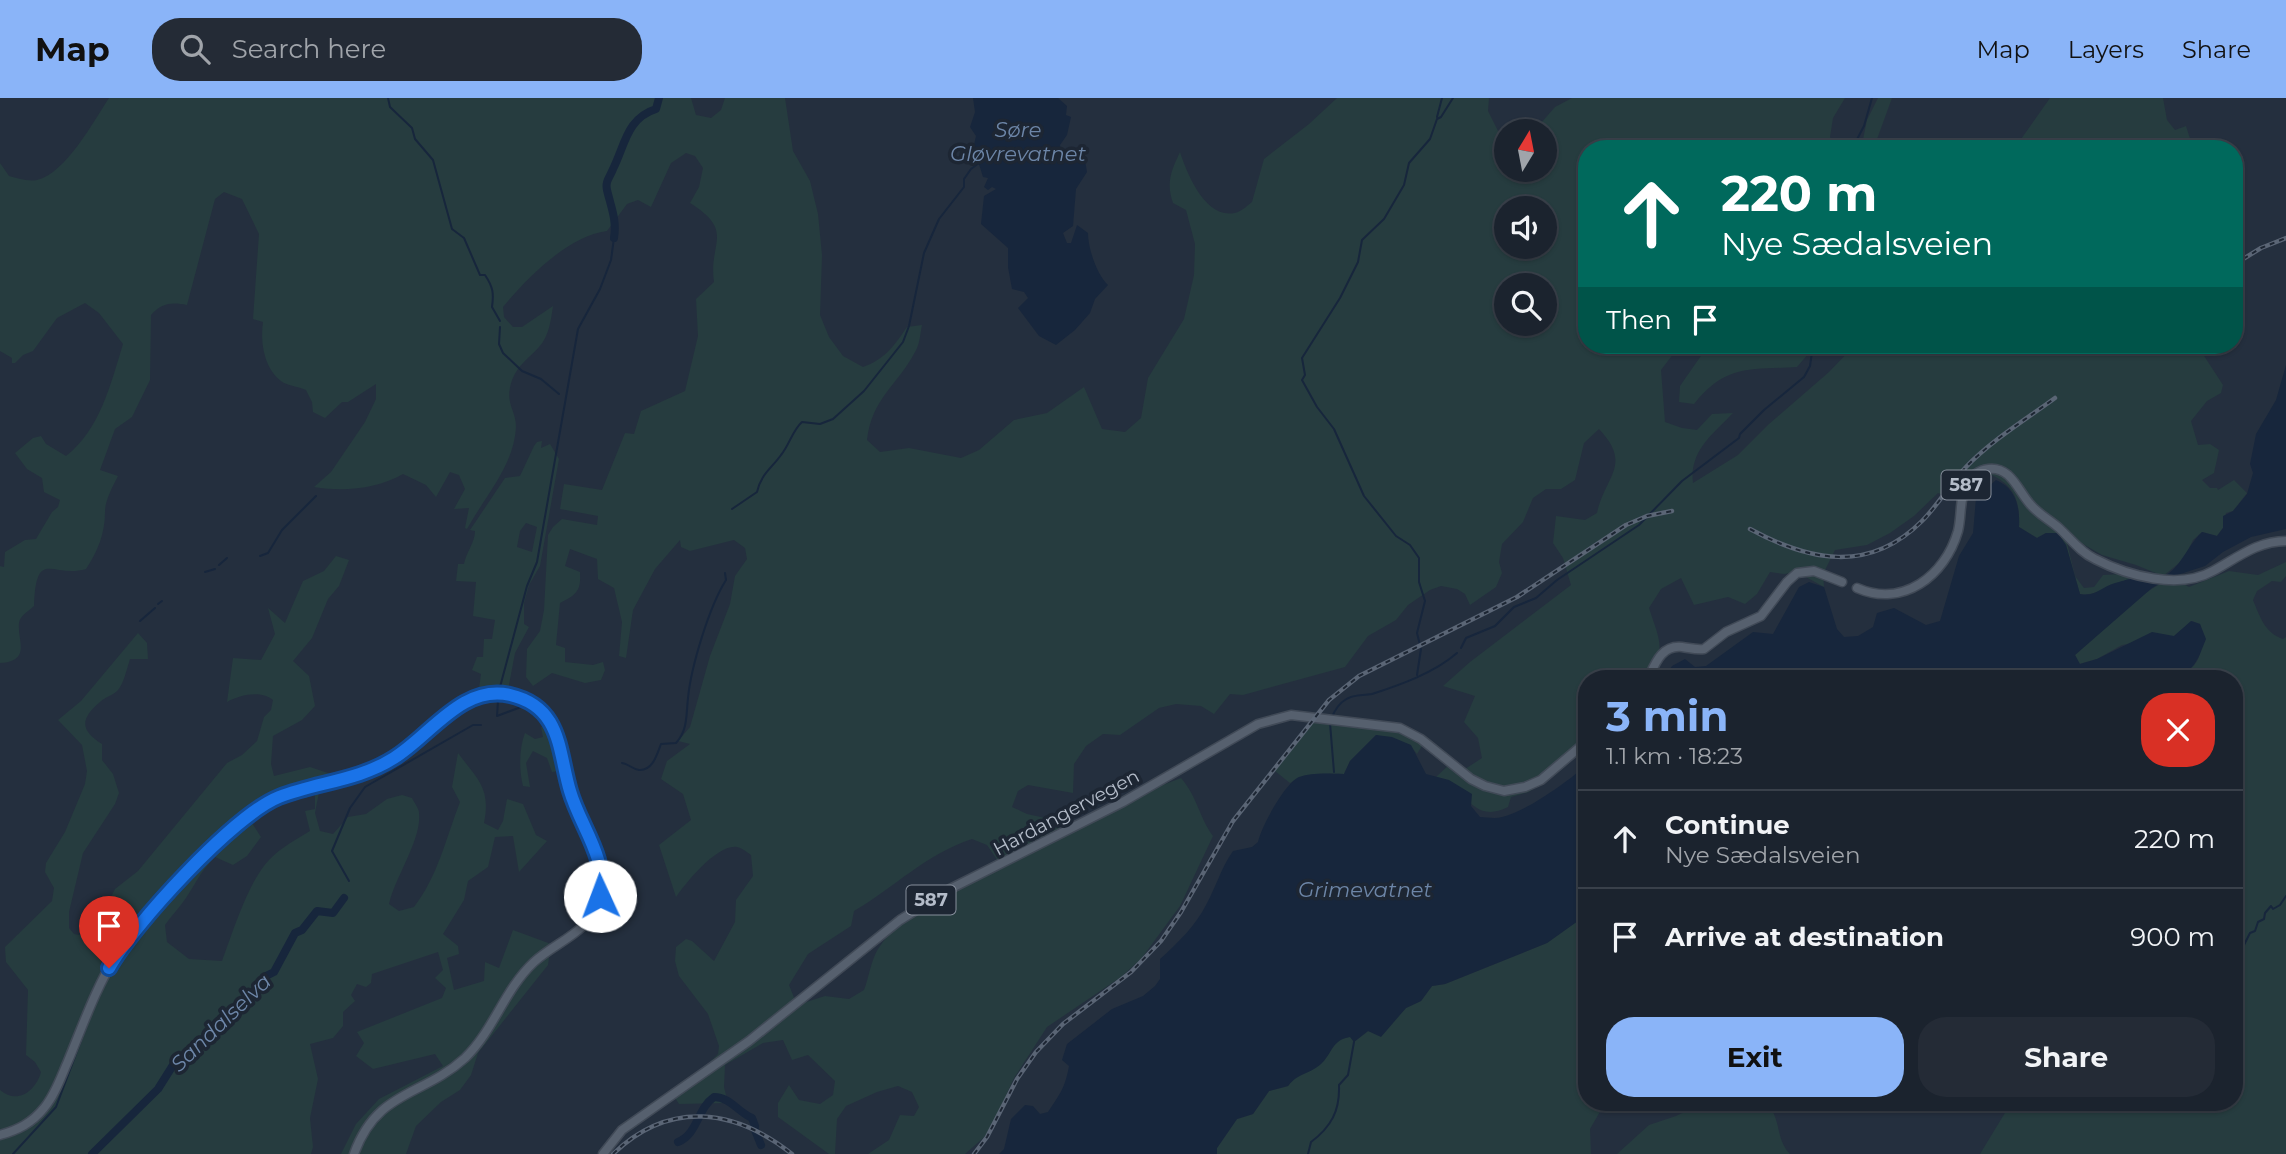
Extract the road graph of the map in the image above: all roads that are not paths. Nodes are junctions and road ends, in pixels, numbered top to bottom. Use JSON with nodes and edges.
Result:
{"nodes":[{"id":1,"x":2286,"y":541,"type":"edge"},
{"id":2,"x":1842,"y":582,"type":"dead end"},
{"id":3,"x":1857,"y":588,"type":"dead end"},
{"id":4,"x":1652,"y":670,"type":"edge"},
{"id":5,"x":1578,"y":749,"type":"edge"},
{"id":6,"x":0,"y":1135,"type":"edge"},
{"id":7,"x":354,"y":1154,"type":"edge"},
{"id":8,"x":603,"y":1154,"type":"edge"}],
"edges":[{"from":1,"to":3,"type":"main road","number":"587"},
{"from":2,"to":4,"type":"main road"},
{"from":5,"to":8,"type":"main road","name":"Hardangervegen","number":"587"},
{"from":6,"to":7,"type":"main road"}]}
